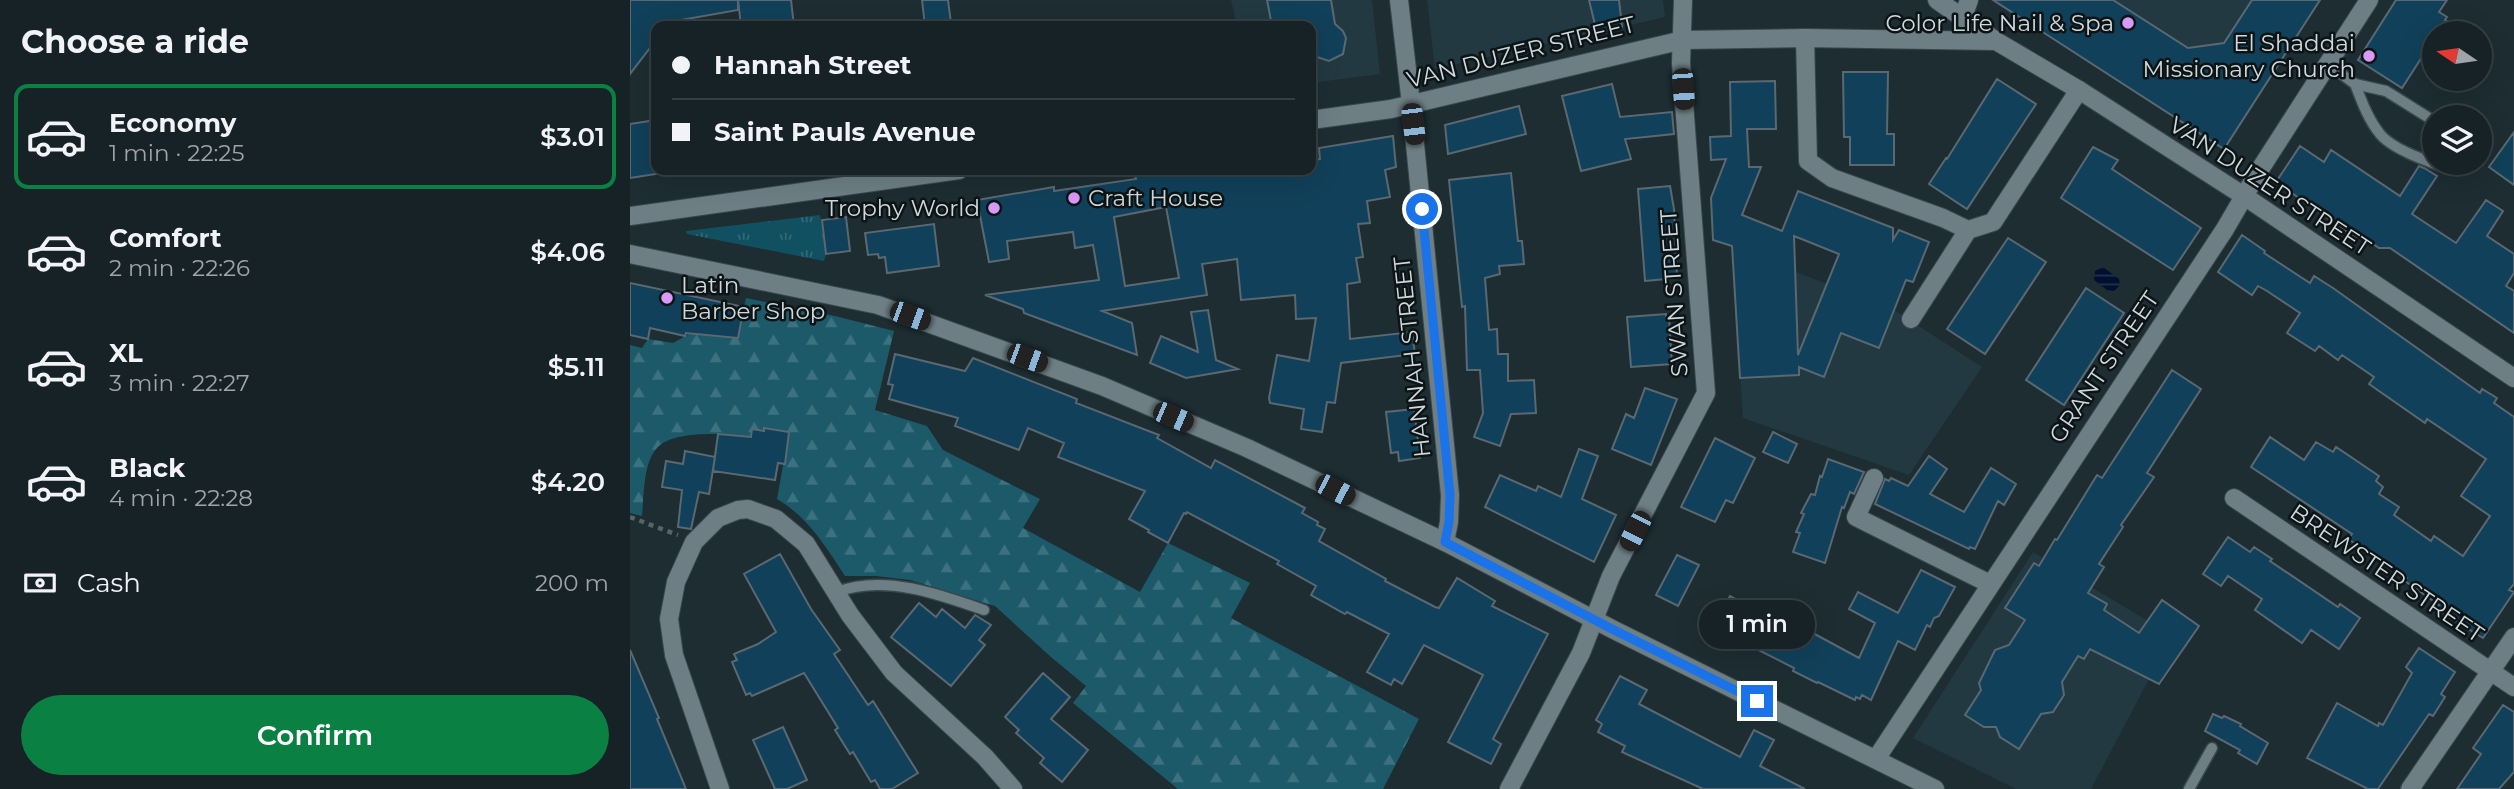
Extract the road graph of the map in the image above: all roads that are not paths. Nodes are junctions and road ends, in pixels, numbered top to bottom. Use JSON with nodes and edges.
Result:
{"nodes":[{"id":1,"x":1399,"y":0,"type":"edge"},
{"id":2,"x":1683,"y":0,"type":"edge"},
{"id":3,"x":1937,"y":0,"type":"edge"},
{"id":4,"x":2370,"y":0,"type":"edge"},
{"id":5,"x":1966,"y":8,"type":"edge"},
{"id":6,"x":1805,"y":38,"type":"junction"},
{"id":7,"x":1683,"y":40,"type":"junction"},
{"id":8,"x":1996,"y":41,"type":"junction"},
{"id":9,"x":2328,"y":64,"type":"junction"},
{"id":10,"x":2355,"y":84,"type":"junction"},
{"id":11,"x":2079,"y":90,"type":"junction"},
{"id":12,"x":1411,"y":104,"type":"junction"},
{"id":13,"x":2422,"y":114,"type":"edge"},
{"id":14,"x":1316,"y":119,"type":"edge"},
{"id":15,"x":2422,"y":157,"type":"edge"},
{"id":16,"x":923,"y":175,"type":"edge"},
{"id":17,"x":2244,"y":196,"type":"junction"},
{"id":18,"x":630,"y":216,"type":"edge"},
{"id":19,"x":1968,"y":230,"type":"junction"},
{"id":20,"x":630,"y":254,"type":"edge"},
{"id":21,"x":1911,"y":319,"type":"dead end"},
{"id":22,"x":2514,"y":378,"type":"edge"},
{"id":23,"x":1874,"y":478,"type":"dead end"},
{"id":24,"x":2234,"y":498,"type":"dead end"},
{"id":25,"x":1445,"y":542,"type":"junction"},
{"id":26,"x":1990,"y":584,"type":"junction"},
{"id":27,"x":837,"y":592,"type":"junction"},
{"id":28,"x":984,"y":610,"type":"dead end"},
{"id":29,"x":1595,"y":619,"type":"junction"},
{"id":30,"x":2514,"y":637,"type":"edge"},
{"id":31,"x":2491,"y":672,"type":"junction"},
{"id":32,"x":2514,"y":687,"type":"edge"},
{"id":33,"x":2213,"y":748,"type":"dead end"},
{"id":34,"x":1876,"y":759,"type":"junction"},
{"id":35,"x":720,"y":789,"type":"edge"},
{"id":36,"x":1013,"y":789,"type":"edge"},
{"id":37,"x":1509,"y":789,"type":"edge"},
{"id":38,"x":1935,"y":789,"type":"edge"},
{"id":39,"x":2189,"y":789,"type":"edge"},
{"id":40,"x":2410,"y":789,"type":"edge"}],
"edges":[{"from":1,"to":12,"type":"street","name":"HANNAH STREET"},
{"from":2,"to":7,"type":"street","name":"SWAN STREET"},
{"from":3,"to":5,"type":"street","name":"VAN DUZER STREET"},
{"from":4,"to":9,"type":"street","name":"GRANT STREET"},
{"from":5,"to":8,"type":"street","name":"VAN DUZER STREET"},
{"from":6,"to":7,"type":"street","name":"VAN DUZER STREET"},
{"from":6,"to":8,"type":"street","name":"VAN DUZER STREET"},
{"from":6,"to":19,"type":"street"},
{"from":7,"to":12,"type":"street","name":"VAN DUZER STREET"},
{"from":7,"to":29,"type":"street","name":"SWAN STREET"},
{"from":8,"to":11,"type":"street","name":"VAN DUZER STREET"},
{"from":9,"to":10,"type":"lane"},
{"from":9,"to":17,"type":"street","name":"GRANT STREET"},
{"from":10,"to":13,"type":"lane"},
{"from":10,"to":15,"type":"lane"},
{"from":11,"to":17,"type":"street","name":"VAN DUZER STREET"},
{"from":11,"to":19,"type":"street"},
{"from":12,"to":14,"type":"street","name":"VAN DUZER STREET"},
{"from":12,"to":25,"type":"street","name":"HANNAH STREET"},
{"from":16,"to":18,"type":"street"},
{"from":17,"to":22,"type":"street","name":"VAN DUZER STREET"},
{"from":17,"to":26,"type":"street","name":"GRANT STREET"},
{"from":19,"to":21,"type":"street"},
{"from":20,"to":25,"type":"street"},
{"from":23,"to":26,"type":"street"},
{"from":24,"to":31,"type":"street","name":"BREWSTER STREET"},
{"from":25,"to":29,"type":"street"},
{"from":26,"to":34,"type":"street","name":"GRANT STREET"},
{"from":27,"to":28,"type":"lane"},
{"from":27,"to":35,"type":"street"},
{"from":27,"to":36,"type":"street"},
{"from":29,"to":34,"type":"street"},
{"from":29,"to":37,"type":"street","name":"SWAN STREET"},
{"from":30,"to":31,"type":"street"},
{"from":31,"to":32,"type":"street","name":"BREWSTER STREET"},
{"from":31,"to":40,"type":"street"},
{"from":33,"to":39,"type":"lane"},
{"from":34,"to":38,"type":"street"}]}
